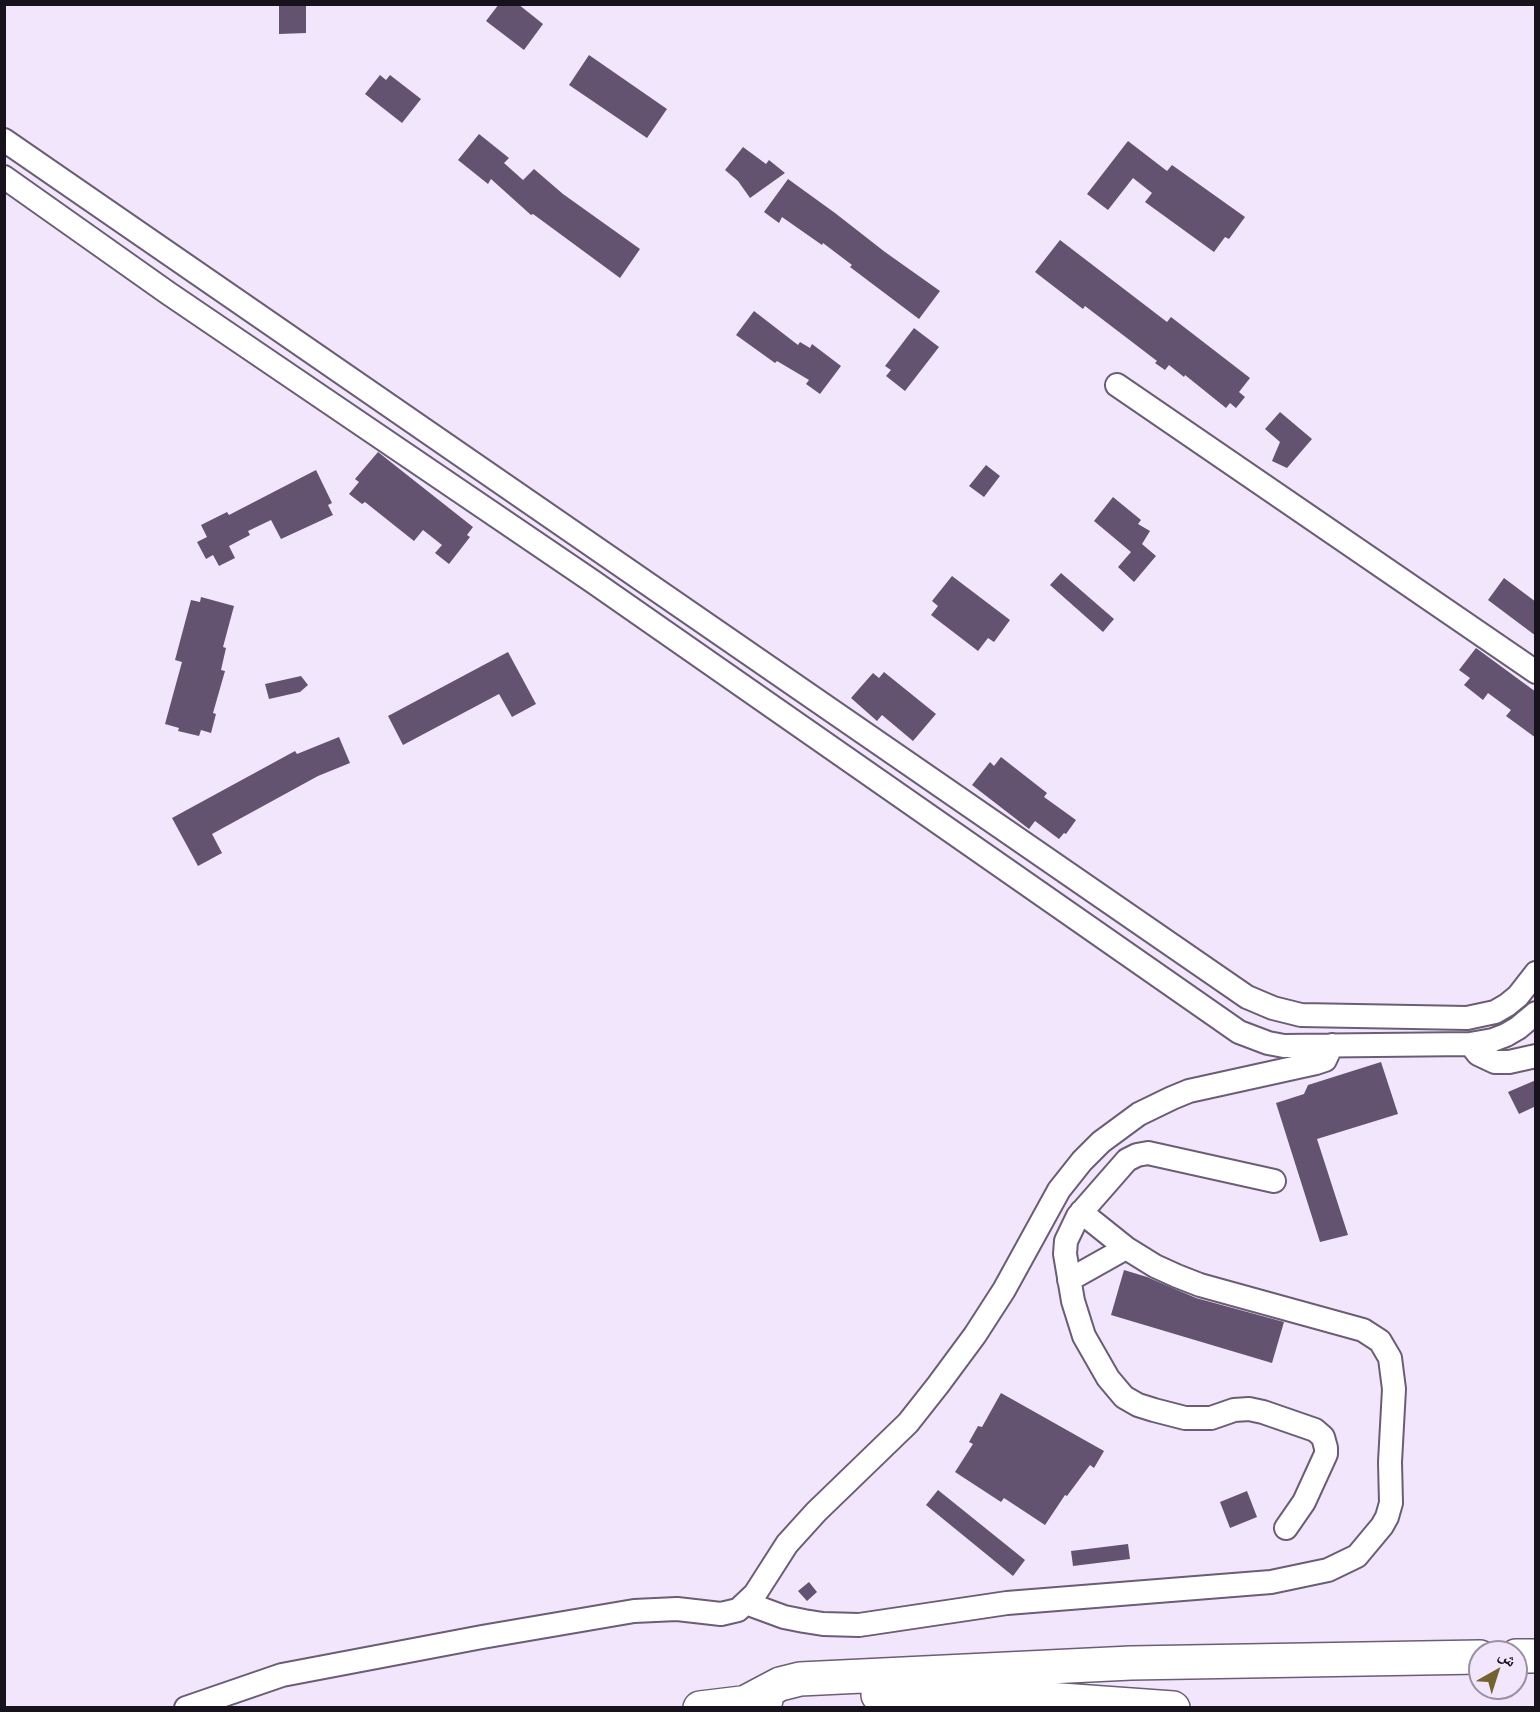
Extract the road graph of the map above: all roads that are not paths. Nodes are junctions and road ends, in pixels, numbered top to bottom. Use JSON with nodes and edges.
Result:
{"nodes":[{"id":1,"x":4,"y":140,"type":"edge"},
{"id":2,"x":4,"y":177,"type":"edge"},
{"id":3,"x":1117,"y":385,"type":"dead end"},
{"id":4,"x":1536,"y":672,"type":"edge"},
{"id":5,"x":1536,"y":973,"type":"edge"},
{"id":6,"x":1536,"y":1013,"type":"edge"},
{"id":7,"x":1470,"y":1044,"type":"junction"},
{"id":8,"x":1332,"y":1045,"type":"junction"},
{"id":9,"x":1536,"y":1056,"type":"edge"},
{"id":10,"x":1101,"y":1142,"type":"junction"},
{"id":11,"x":1111,"y":1177,"type":"junction"},
{"id":12,"x":1274,"y":1181,"type":"dead end"},
{"id":13,"x":1082,"y":1212,"type":"junction"},
{"id":14,"x":1126,"y":1248,"type":"junction"},
{"id":15,"x":1069,"y":1280,"type":"junction"},
{"id":16,"x":1286,"y":1528,"type":"dead end"},
{"id":17,"x":746,"y":1603,"type":"junction"},
{"id":18,"x":1468,"y":1657,"type":"edge"},
{"id":19,"x":746,"y":1702,"type":"junction"},
{"id":20,"x":186,"y":1707,"type":"edge"},
{"id":21,"x":700,"y":1707,"type":"edge"},
{"id":22,"x":1173,"y":1707,"type":"edge"}],
"edges":[{"from":1,"to":5,"type":"street"},
{"from":2,"to":8,"type":"street"},
{"from":3,"to":4,"type":"street"},
{"from":6,"to":7,"type":"street"},
{"from":7,"to":8,"type":"street"},
{"from":7,"to":9,"type":"street"},
{"from":8,"to":10,"type":"street"},
{"from":10,"to":11,"type":"street"},
{"from":10,"to":17,"type":"street"},
{"from":11,"to":12,"type":"street"},
{"from":11,"to":13,"type":"street"},
{"from":13,"to":14,"type":"street"},
{"from":13,"to":15,"type":"street"},
{"from":14,"to":15,"type":"street"},
{"from":14,"to":17,"type":"street"},
{"from":15,"to":16,"type":"street"},
{"from":17,"to":20,"type":"street"},
{"from":18,"to":19,"type":"highway"},
{"from":19,"to":21,"type":"highway"},
{"from":19,"to":22,"type":"highway"}]}
